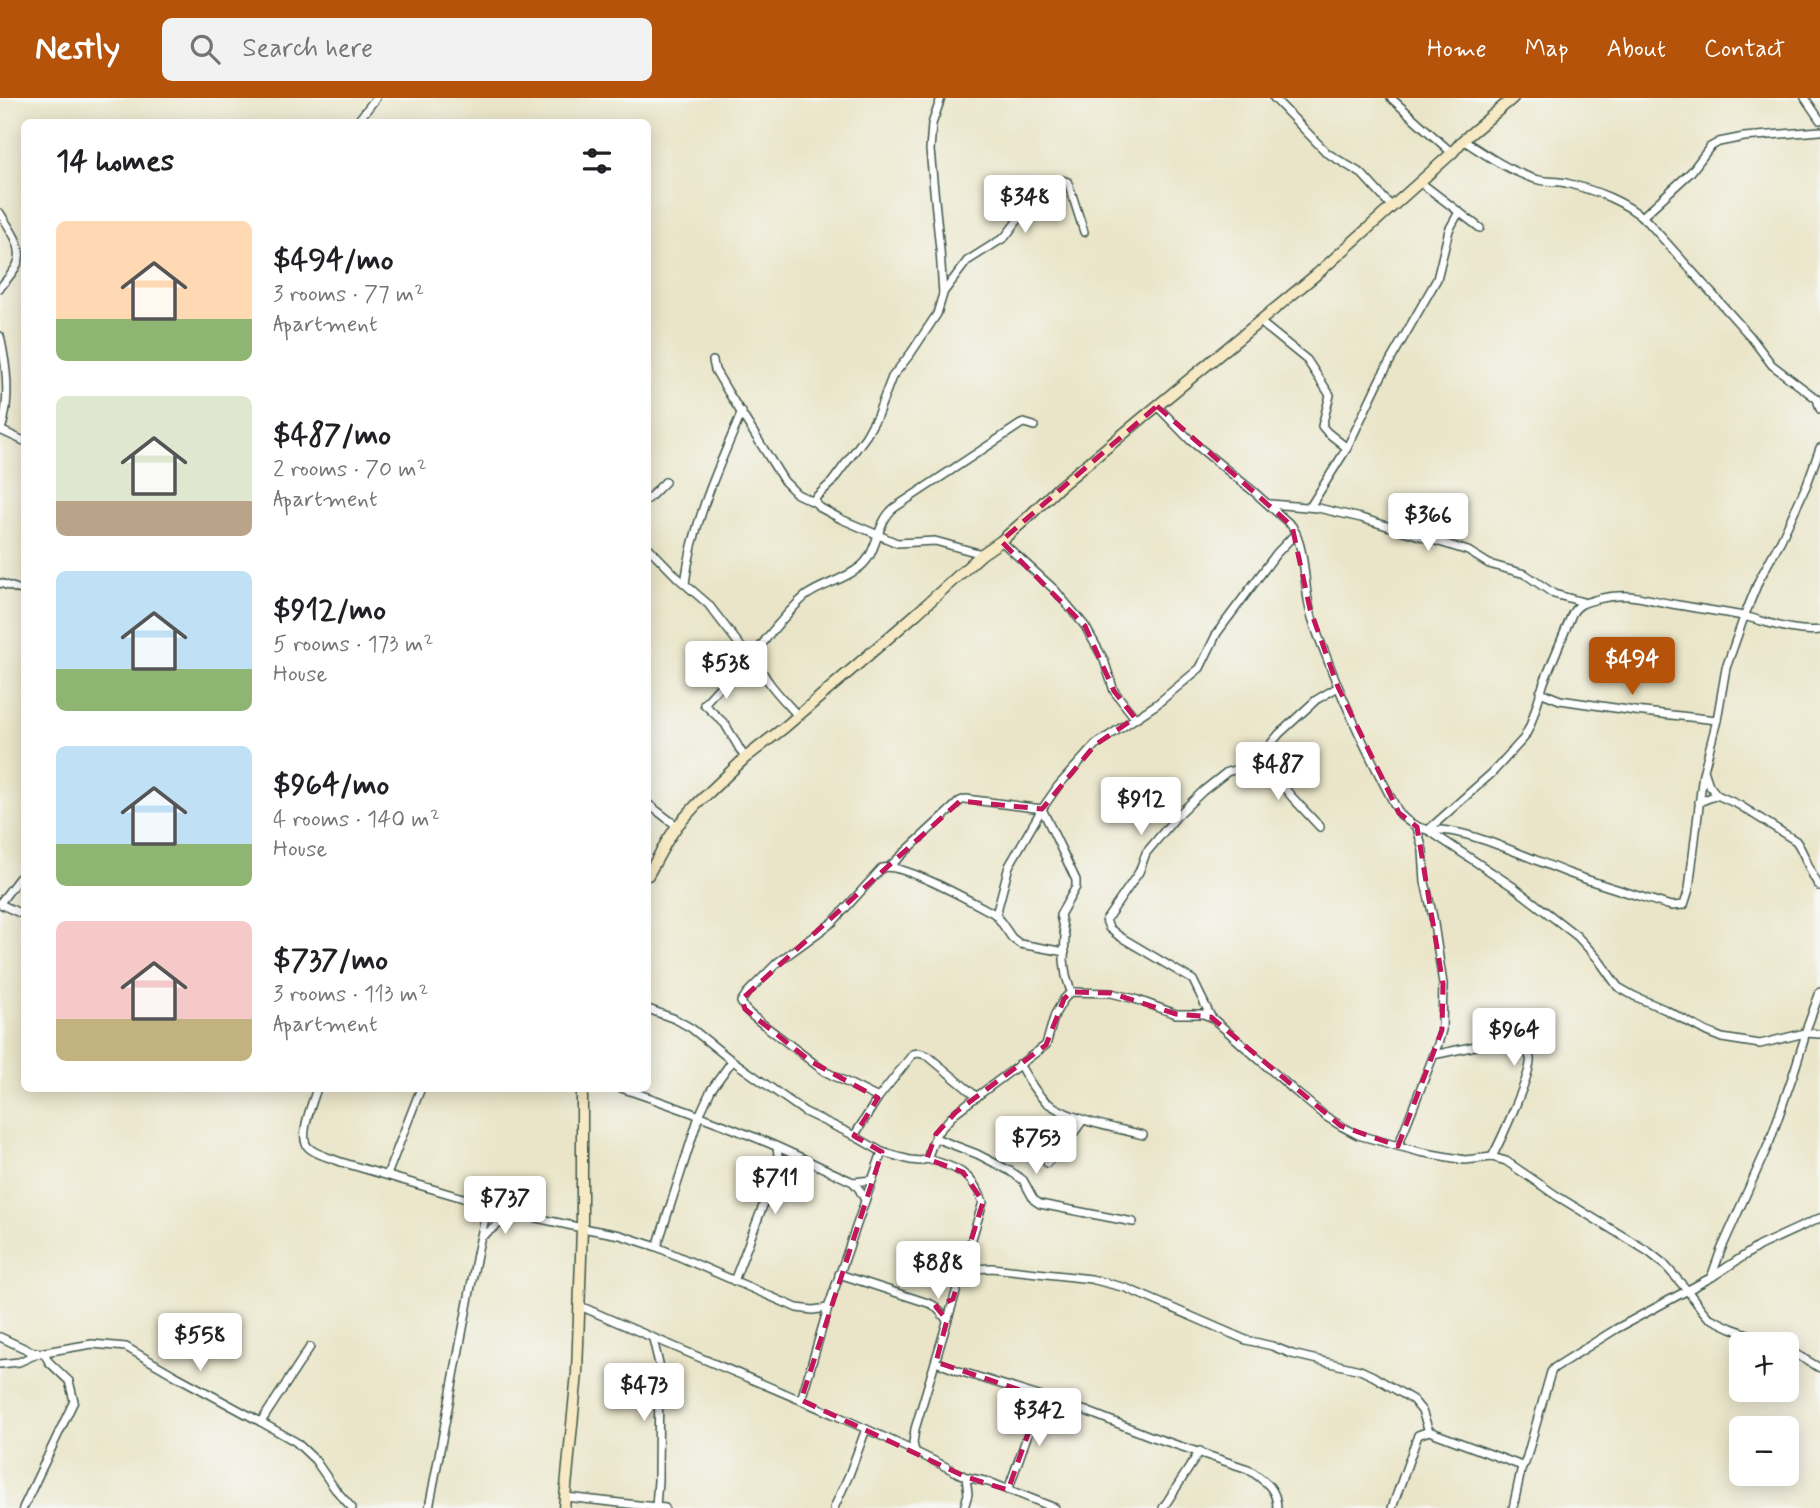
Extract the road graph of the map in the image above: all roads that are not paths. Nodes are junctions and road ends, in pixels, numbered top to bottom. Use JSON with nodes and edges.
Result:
{"nodes":[{"id":1,"x":376,"y":98,"type":"edge"},
{"id":2,"x":941,"y":98,"type":"edge"},
{"id":3,"x":1274,"y":98,"type":"edge"},
{"id":4,"x":1392,"y":98,"type":"edge"},
{"id":5,"x":1513,"y":98,"type":"edge"},
{"id":6,"x":1805,"y":98,"type":"edge"},
{"id":7,"x":359,"y":119,"type":"edge"},
{"id":8,"x":1820,"y":120,"type":"edge"},
{"id":9,"x":1820,"y":131,"type":"edge"},
{"id":10,"x":1463,"y":140,"type":"junction"},
{"id":11,"x":1452,"y":153,"type":"junction"},
{"id":12,"x":1420,"y":182,"type":"junction"},
{"id":13,"x":1392,"y":207,"type":"junction"},
{"id":14,"x":1459,"y":212,"type":"junction"},
{"id":15,"x":0,"y":213,"type":"edge"},
{"id":16,"x":1642,"y":217,"type":"junction"},
{"id":17,"x":1480,"y":228,"type":"dead end"},
{"id":18,"x":1084,"y":232,"type":"dead end"},
{"id":19,"x":0,"y":288,"type":"edge"},
{"id":20,"x":943,"y":294,"type":"junction"},
{"id":21,"x":1260,"y":322,"type":"junction"},
{"id":22,"x":0,"y":336,"type":"edge"},
{"id":23,"x":713,"y":361,"type":"dead end"},
{"id":24,"x":1819,"y":399,"type":"edge"},
{"id":25,"x":1157,"y":406,"type":"junction"},
{"id":26,"x":1820,"y":409,"type":"edge"},
{"id":27,"x":742,"y":412,"type":"junction"},
{"id":28,"x":1034,"y":426,"type":"dead end"},
{"id":29,"x":1,"y":430,"type":"edge"},
{"id":30,"x":21,"y":440,"type":"edge"},
{"id":31,"x":1348,"y":448,"type":"junction"},
{"id":32,"x":1820,"y":448,"type":"edge"},
{"id":33,"x":666,"y":482,"type":"dead end"},
{"id":34,"x":651,"y":496,"type":"edge"},
{"id":35,"x":816,"y":503,"type":"junction"},
{"id":36,"x":1269,"y":504,"type":"junction"},
{"id":37,"x":1310,"y":506,"type":"junction"},
{"id":38,"x":1296,"y":533,"type":"junction"},
{"id":39,"x":877,"y":534,"type":"junction"},
{"id":40,"x":1001,"y":541,"type":"junction"},
{"id":41,"x":651,"y":550,"type":"edge"},
{"id":42,"x":982,"y":554,"type":"junction"},
{"id":43,"x":0,"y":583,"type":"edge"},
{"id":44,"x":685,"y":583,"type":"junction"},
{"id":45,"x":21,"y":590,"type":"edge"},
{"id":46,"x":1583,"y":603,"type":"junction"},
{"id":47,"x":1744,"y":617,"type":"junction"},
{"id":48,"x":1820,"y":630,"type":"edge"},
{"id":49,"x":760,"y":648,"type":"junction"},
{"id":50,"x":749,"y":657,"type":"junction"},
{"id":51,"x":1338,"y":687,"type":"junction"},
{"id":52,"x":1541,"y":692,"type":"junction"},
{"id":53,"x":797,"y":716,"type":"junction"},
{"id":54,"x":1135,"y":718,"type":"junction"},
{"id":55,"x":1717,"y":720,"type":"junction"},
{"id":56,"x":1260,"y":757,"type":"junction"},
{"id":57,"x":745,"y":758,"type":"junction"},
{"id":58,"x":1704,"y":770,"type":"junction"},
{"id":59,"x":1717,"y":795,"type":"junction"},
{"id":60,"x":1699,"y":803,"type":"junction"},
{"id":61,"x":651,"y":806,"type":"edge"},
{"id":62,"x":1042,"y":809,"type":"junction"},
{"id":63,"x":677,"y":826,"type":"junction"},
{"id":64,"x":1320,"y":827,"type":"dead end"},
{"id":65,"x":1417,"y":827,"type":"junction"},
{"id":66,"x":1428,"y":830,"type":"junction"},
{"id":67,"x":890,"y":866,"type":"junction"},
{"id":68,"x":651,"y":870,"type":"edge"},
{"id":69,"x":21,"y":877,"type":"edge"},
{"id":70,"x":1820,"y":887,"type":"edge"},
{"id":71,"x":0,"y":903,"type":"edge"},
{"id":72,"x":21,"y":914,"type":"edge"},
{"id":73,"x":996,"y":915,"type":"junction"},
{"id":74,"x":1065,"y":951,"type":"junction"},
{"id":75,"x":1071,"y":992,"type":"junction"},
{"id":76,"x":1820,"y":992,"type":"edge"},
{"id":77,"x":651,"y":1010,"type":"edge"},
{"id":78,"x":1211,"y":1017,"type":"junction"},
{"id":79,"x":1805,"y":1033,"type":"junction"},
{"id":80,"x":1820,"y":1034,"type":"edge"},
{"id":81,"x":1433,"y":1055,"type":"junction"},
{"id":82,"x":733,"y":1061,"type":"junction"},
{"id":83,"x":1018,"y":1065,"type":"junction"},
{"id":84,"x":316,"y":1092,"type":"edge"},
{"id":85,"x":419,"y":1092,"type":"edge"},
{"id":86,"x":582,"y":1092,"type":"edge"},
{"id":87,"x":632,"y":1092,"type":"edge"},
{"id":88,"x":978,"y":1097,"type":"junction"},
{"id":89,"x":878,"y":1098,"type":"junction"},
{"id":90,"x":699,"y":1116,"type":"junction"},
{"id":91,"x":1083,"y":1120,"type":"junction"},
{"id":92,"x":1143,"y":1135,"type":"dead end"},
{"id":93,"x":854,"y":1136,"type":"junction"},
{"id":94,"x":935,"y":1138,"type":"junction"},
{"id":95,"x":1398,"y":1146,"type":"junction"},
{"id":96,"x":777,"y":1147,"type":"junction"},
{"id":97,"x":882,"y":1152,"type":"junction"},
{"id":98,"x":1492,"y":1157,"type":"junction"},
{"id":99,"x":927,"y":1159,"type":"junction"},
{"id":100,"x":1047,"y":1163,"type":"dead end"},
{"id":101,"x":387,"y":1175,"type":"junction"},
{"id":102,"x":872,"y":1180,"type":"junction"},
{"id":103,"x":853,"y":1182,"type":"junction"},
{"id":104,"x":865,"y":1200,"type":"junction"},
{"id":105,"x":488,"y":1205,"type":"junction"},
{"id":106,"x":514,"y":1213,"type":"junction"},
{"id":107,"x":1820,"y":1217,"type":"edge"},
{"id":108,"x":1133,"y":1222,"type":"dead end"},
{"id":109,"x":582,"y":1228,"type":"junction"},
{"id":110,"x":481,"y":1237,"type":"junction"},
{"id":111,"x":657,"y":1247,"type":"junction"},
{"id":112,"x":960,"y":1273,"type":"junction"},
{"id":113,"x":839,"y":1274,"type":"junction"},
{"id":114,"x":1712,"y":1276,"type":"junction"},
{"id":115,"x":734,"y":1281,"type":"junction"},
{"id":116,"x":1688,"y":1290,"type":"junction"},
{"id":117,"x":953,"y":1299,"type":"junction"},
{"id":118,"x":578,"y":1305,"type":"junction"},
{"id":119,"x":936,"y":1307,"type":"junction"},
{"id":120,"x":828,"y":1308,"type":"junction"},
{"id":121,"x":947,"y":1320,"type":"junction"},
{"id":122,"x":1742,"y":1332,"type":"edge"},
{"id":123,"x":0,"y":1337,"type":"edge"},
{"id":124,"x":653,"y":1339,"type":"junction"},
{"id":125,"x":310,"y":1347,"type":"dead end"},
{"id":126,"x":42,"y":1353,"type":"junction"},
{"id":127,"x":1799,"y":1356,"type":"edge"},
{"id":128,"x":936,"y":1362,"type":"junction"},
{"id":129,"x":0,"y":1364,"type":"edge"},
{"id":130,"x":1820,"y":1368,"type":"edge"},
{"id":131,"x":1041,"y":1397,"type":"junction"},
{"id":132,"x":801,"y":1400,"type":"junction"},
{"id":133,"x":261,"y":1422,"type":"junction"},
{"id":134,"x":866,"y":1429,"type":"junction"},
{"id":135,"x":1429,"y":1431,"type":"junction"},
{"id":136,"x":915,"y":1451,"type":"junction"},
{"id":137,"x":1200,"y":1451,"type":"junction"},
{"id":138,"x":1522,"y":1466,"type":"junction"},
{"id":139,"x":966,"y":1478,"type":"junction"},
{"id":140,"x":1008,"y":1490,"type":"junction"},
{"id":141,"x":565,"y":1502,"type":"edge"},
{"id":142,"x":656,"y":1506,"type":"junction"},
{"id":143,"x":642,"y":1507,"type":"edge"},
{"id":144,"x":23,"y":1508,"type":"edge"},
{"id":145,"x":352,"y":1508,"type":"edge"},
{"id":146,"x":429,"y":1508,"type":"edge"},
{"id":147,"x":665,"y":1508,"type":"edge"},
{"id":148,"x":834,"y":1508,"type":"edge"},
{"id":149,"x":964,"y":1508,"type":"edge"},
{"id":150,"x":1055,"y":1508,"type":"edge"},
{"id":151,"x":1163,"y":1508,"type":"edge"},
{"id":152,"x":1277,"y":1508,"type":"edge"},
{"id":153,"x":1392,"y":1508,"type":"edge"},
{"id":154,"x":1513,"y":1508,"type":"edge"}],
"edges":[{"from":1,"to":7,"type":"street"},
{"from":2,"to":20,"type":"street"},
{"from":3,"to":13,"type":"street"},
{"from":4,"to":11,"type":"street"},
{"from":5,"to":10,"type":"main road"},
{"from":6,"to":8,"type":"street"},
{"from":9,"to":16,"type":"street"},
{"from":10,"to":11,"type":"main road"},
{"from":10,"to":16,"type":"street"},
{"from":11,"to":12,"type":"main road"},
{"from":12,"to":13,"type":"main road"},
{"from":12,"to":14,"type":"street"},
{"from":13,"to":21,"type":"main road"},
{"from":14,"to":17,"type":"street"},
{"from":14,"to":31,"type":"street"},
{"from":15,"to":19,"type":"street"},
{"from":16,"to":24,"type":"street"},
{"from":18,"to":20,"type":"street"},
{"from":20,"to":35,"type":"street"},
{"from":21,"to":25,"type":"main road"},
{"from":21,"to":31,"type":"street"},
{"from":22,"to":29,"type":"street"},
{"from":23,"to":27,"type":"street"},
{"from":24,"to":26,"type":"street"},
{"from":25,"to":36,"type":"street"},
{"from":25,"to":40,"type":"main road"},
{"from":27,"to":35,"type":"street"},
{"from":27,"to":44,"type":"street"},
{"from":28,"to":39,"type":"street"},
{"from":29,"to":30,"type":"street"},
{"from":31,"to":37,"type":"street"},
{"from":32,"to":47,"type":"street"},
{"from":33,"to":34,"type":"street"},
{"from":35,"to":39,"type":"street"},
{"from":36,"to":37,"type":"street"},
{"from":36,"to":38,"type":"street"},
{"from":37,"to":46,"type":"street"},
{"from":38,"to":51,"type":"street"},
{"from":38,"to":54,"type":"street"},
{"from":39,"to":42,"type":"street"},
{"from":39,"to":49,"type":"street"},
{"from":40,"to":42,"type":"main road"},
{"from":40,"to":54,"type":"street"},
{"from":41,"to":44,"type":"street"},
{"from":42,"to":53,"type":"main road"},
{"from":43,"to":45,"type":"street"},
{"from":44,"to":50,"type":"street"},
{"from":46,"to":47,"type":"street"},
{"from":46,"to":52,"type":"street"},
{"from":47,"to":48,"type":"street"},
{"from":47,"to":55,"type":"street"},
{"from":49,"to":50,"type":"street"},
{"from":49,"to":53,"type":"street"},
{"from":50,"to":57,"type":"street"},
{"from":51,"to":56,"type":"street"},
{"from":51,"to":65,"type":"street"},
{"from":52,"to":55,"type":"street"},
{"from":52,"to":66,"type":"street"},
{"from":53,"to":57,"type":"main road"},
{"from":54,"to":62,"type":"street"},
{"from":55,"to":58,"type":"street"},
{"from":56,"to":64,"type":"street"},
{"from":56,"to":78,"type":"street"},
{"from":57,"to":63,"type":"main road"},
{"from":58,"to":59,"type":"street"},
{"from":58,"to":60,"type":"street"},
{"from":59,"to":60,"type":"street"},
{"from":59,"to":70,"type":"street"},
{"from":60,"to":66,"type":"street"},
{"from":61,"to":63,"type":"street"},
{"from":62,"to":67,"type":"street"},
{"from":62,"to":73,"type":"street"},
{"from":62,"to":74,"type":"street"},
{"from":63,"to":68,"type":"main road"},
{"from":65,"to":66,"type":"street"},
{"from":65,"to":81,"type":"street"},
{"from":66,"to":79,"type":"street"},
{"from":67,"to":73,"type":"street"},
{"from":67,"to":89,"type":"street"},
{"from":69,"to":71,"type":"street"},
{"from":71,"to":72,"type":"street"},
{"from":73,"to":74,"type":"street"},
{"from":74,"to":75,"type":"street"},
{"from":75,"to":78,"type":"street"},
{"from":75,"to":83,"type":"street"},
{"from":76,"to":79,"type":"street"},
{"from":77,"to":82,"type":"street"},
{"from":78,"to":95,"type":"street"},
{"from":79,"to":80,"type":"street"},
{"from":79,"to":114,"type":"street"},
{"from":81,"to":95,"type":"street"},
{"from":81,"to":98,"type":"street"},
{"from":82,"to":90,"type":"street"},
{"from":82,"to":93,"type":"street"},
{"from":83,"to":88,"type":"street"},
{"from":83,"to":91,"type":"street"},
{"from":84,"to":101,"type":"street"},
{"from":85,"to":101,"type":"street"},
{"from":86,"to":109,"type":"main road"},
{"from":87,"to":90,"type":"street"},
{"from":88,"to":89,"type":"street"},
{"from":88,"to":94,"type":"street"},
{"from":89,"to":93,"type":"street"},
{"from":90,"to":96,"type":"street"},
{"from":90,"to":111,"type":"street"},
{"from":91,"to":92,"type":"street"},
{"from":91,"to":100,"type":"street"},
{"from":93,"to":97,"type":"street"},
{"from":94,"to":99,"type":"street"},
{"from":94,"to":108,"type":"street"},
{"from":95,"to":98,"type":"street"},
{"from":96,"to":103,"type":"street"},
{"from":96,"to":115,"type":"street"},
{"from":97,"to":99,"type":"street"},
{"from":97,"to":102,"type":"street"},
{"from":98,"to":116,"type":"street"},
{"from":99,"to":112,"type":"street"},
{"from":101,"to":105,"type":"street"},
{"from":102,"to":103,"type":"street"},
{"from":102,"to":104,"type":"street"},
{"from":103,"to":104,"type":"street"},
{"from":104,"to":113,"type":"street"},
{"from":105,"to":106,"type":"street"},
{"from":105,"to":110,"type":"street"},
{"from":106,"to":109,"type":"street"},
{"from":106,"to":110,"type":"street"},
{"from":107,"to":114,"type":"street"},
{"from":109,"to":111,"type":"street"},
{"from":109,"to":118,"type":"main road"},
{"from":110,"to":146,"type":"street"},
{"from":111,"to":115,"type":"street"},
{"from":112,"to":117,"type":"street"},
{"from":112,"to":135,"type":"street"},
{"from":113,"to":119,"type":"street"},
{"from":113,"to":120,"type":"street"},
{"from":114,"to":116,"type":"street"},
{"from":115,"to":120,"type":"street"},
{"from":116,"to":122,"type":"street"},
{"from":116,"to":138,"type":"street"},
{"from":117,"to":119,"type":"street"},
{"from":117,"to":121,"type":"street"},
{"from":118,"to":124,"type":"street"},
{"from":118,"to":141,"type":"main road"},
{"from":119,"to":121,"type":"street"},
{"from":120,"to":132,"type":"street"},
{"from":121,"to":128,"type":"street"},
{"from":123,"to":126,"type":"street"},
{"from":124,"to":132,"type":"street"},
{"from":124,"to":142,"type":"street"},
{"from":125,"to":133,"type":"street"},
{"from":126,"to":129,"type":"street"},
{"from":126,"to":133,"type":"street"},
{"from":126,"to":144,"type":"street"},
{"from":127,"to":130,"type":"street"},
{"from":128,"to":131,"type":"street"},
{"from":128,"to":136,"type":"street"},
{"from":131,"to":137,"type":"street"},
{"from":131,"to":140,"type":"street"},
{"from":132,"to":134,"type":"street"},
{"from":133,"to":145,"type":"street"},
{"from":134,"to":136,"type":"street"},
{"from":134,"to":148,"type":"street"},
{"from":135,"to":138,"type":"street"},
{"from":135,"to":153,"type":"street"},
{"from":136,"to":139,"type":"street"},
{"from":137,"to":151,"type":"street"},
{"from":137,"to":152,"type":"street"},
{"from":138,"to":154,"type":"street"},
{"from":139,"to":140,"type":"street"},
{"from":139,"to":149,"type":"street"},
{"from":140,"to":150,"type":"street"},
{"from":141,"to":143,"type":"street"},
{"from":142,"to":143,"type":"street"},
{"from":142,"to":147,"type":"street"}]}
